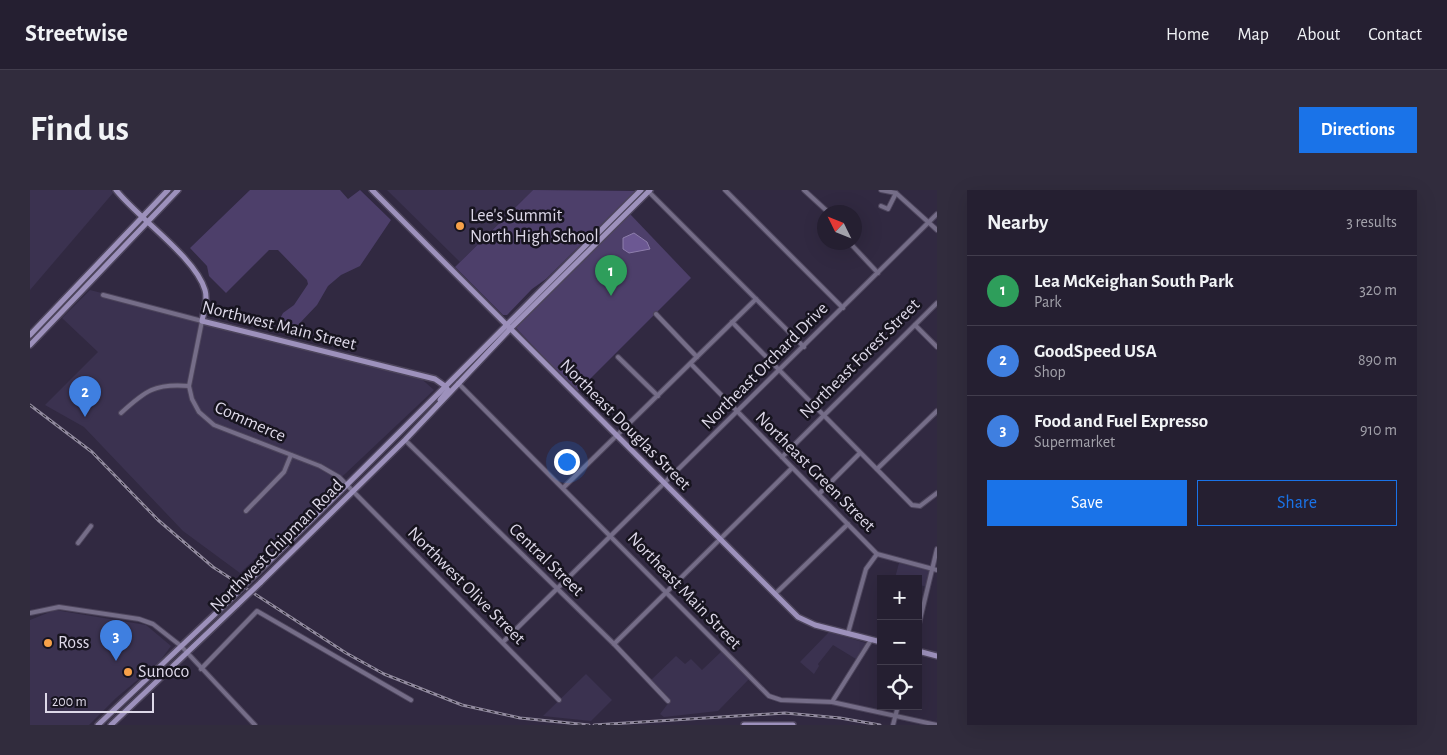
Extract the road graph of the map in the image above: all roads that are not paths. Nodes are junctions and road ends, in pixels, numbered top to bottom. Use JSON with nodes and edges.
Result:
{"nodes":[{"id":1,"x":116,"y":190,"type":"edge"},
{"id":2,"x":168,"y":190,"type":"edge"},
{"id":3,"x":178,"y":190,"type":"edge"},
{"id":4,"x":372,"y":190,"type":"edge"},
{"id":5,"x":641,"y":190,"type":"edge"},
{"id":6,"x":725,"y":190,"type":"edge"},
{"id":7,"x":804,"y":190,"type":"edge"},
{"id":8,"x":881,"y":190,"type":"edge"},
{"id":9,"x":649,"y":191,"type":"edge"},
{"id":10,"x":896,"y":193,"type":"junction"},
{"id":11,"x":820,"y":205,"type":"edge"},
{"id":12,"x":881,"y":206,"type":"dead end"},
{"id":13,"x":937,"y":214,"type":"edge"},
{"id":14,"x":142,"y":218,"type":"junction"},
{"id":15,"x":147,"y":222,"type":"junction"},
{"id":16,"x":928,"y":222,"type":"junction"},
{"id":17,"x":937,"y":230,"type":"edge"},
{"id":18,"x":856,"y":250,"type":"edge"},
{"id":19,"x":878,"y":273,"type":"junction"},
{"id":20,"x":78,"y":284,"type":"junction"},
{"id":21,"x":85,"y":288,"type":"junction"},
{"id":22,"x":103,"y":295,"type":"dead end"},
{"id":23,"x":756,"y":299,"type":"junction"},
{"id":24,"x":937,"y":303,"type":"edge"},
{"id":25,"x":843,"y":308,"type":"junction"},
{"id":26,"x":656,"y":314,"type":"dead end"},
{"id":27,"x":202,"y":321,"type":"junction"},
{"id":28,"x":732,"y":322,"type":"junction"},
{"id":29,"x":506,"y":324,"type":"junction"},
{"id":30,"x":915,"y":325,"type":"junction"},
{"id":31,"x":510,"y":329,"type":"junction"},
{"id":32,"x":30,"y":335,"type":"edge"},
{"id":33,"x":30,"y":345,"type":"edge"},
{"id":34,"x":804,"y":347,"type":"junction"},
{"id":35,"x":937,"y":347,"type":"edge"},
{"id":36,"x":618,"y":357,"type":"dead end"},
{"id":37,"x":697,"y":357,"type":"junction"},
{"id":38,"x":691,"y":364,"type":"junction"},
{"id":39,"x":779,"y":371,"type":"junction"},
{"id":40,"x":458,"y":383,"type":"junction"},
{"id":41,"x":189,"y":386,"type":"junction"},
{"id":42,"x":446,"y":386,"type":"junction"},
{"id":43,"x":658,"y":396,"type":"junction"},
{"id":44,"x":435,"y":410,"type":"junction"},
{"id":45,"x":937,"y":411,"type":"edge"},
{"id":46,"x":121,"y":413,"type":"dead end"},
{"id":47,"x":737,"y":413,"type":"junction"},
{"id":48,"x":822,"y":416,"type":"junction"},
{"id":49,"x":616,"y":436,"type":"junction"},
{"id":50,"x":405,"y":440,"type":"junction"},
{"id":51,"x":860,"y":453,"type":"junction"},
{"id":52,"x":291,"y":455,"type":"junction"},
{"id":53,"x":782,"y":457,"type":"junction"},
{"id":54,"x":792,"y":468,"type":"junction"},
{"id":55,"x":877,"y":469,"type":"junction"},
{"id":56,"x":664,"y":484,"type":"junction"},
{"id":57,"x":347,"y":486,"type":"junction"},
{"id":58,"x":563,"y":488,"type":"junction"},
{"id":59,"x":352,"y":491,"type":"junction"},
{"id":60,"x":937,"y":493,"type":"edge"},
{"id":61,"x":819,"y":494,"type":"junction"},
{"id":62,"x":246,"y":511,"type":"dead end"},
{"id":63,"x":848,"y":524,"type":"junction"},
{"id":64,"x":91,"y":526,"type":"dead end"},
{"id":65,"x":611,"y":536,"type":"junction"},
{"id":66,"x":720,"y":539,"type":"junction"},
{"id":67,"x":78,"y":543,"type":"dead end"},
{"id":68,"x":937,"y":549,"type":"edge"},
{"id":69,"x":876,"y":554,"type":"junction"},
{"id":70,"x":932,"y":569,"type":"junction"},
{"id":71,"x":937,"y":570,"type":"edge"},
{"id":72,"x":557,"y":590,"type":"junction"},
{"id":73,"x":667,"y":592,"type":"junction"},
{"id":74,"x":774,"y":594,"type":"junction"},
{"id":75,"x":30,"y":613,"type":"edge"},
{"id":76,"x":920,"y":620,"type":"edge"},
{"id":77,"x":848,"y":633,"type":"junction"},
{"id":78,"x":871,"y":640,"type":"junction"},
{"id":79,"x":877,"y":641,"type":"edge"},
{"id":80,"x":503,"y":642,"type":"junction"},
{"id":81,"x":614,"y":644,"type":"junction"},
{"id":82,"x":181,"y":646,"type":"junction"},
{"id":83,"x":922,"y":652,"type":"edge"},
{"id":84,"x":186,"y":653,"type":"junction"},
{"id":85,"x":937,"y":656,"type":"edge"},
{"id":86,"x":201,"y":669,"type":"junction"},
{"id":87,"x":411,"y":700,"type":"dead end"},
{"id":88,"x":559,"y":700,"type":"dead end"},
{"id":89,"x":668,"y":701,"type":"dead end"},
{"id":90,"x":832,"y":702,"type":"junction"},
{"id":91,"x":897,"y":710,"type":"edge"},
{"id":92,"x":896,"y":714,"type":"junction"},
{"id":93,"x":98,"y":725,"type":"edge"},
{"id":94,"x":111,"y":725,"type":"edge"},
{"id":95,"x":255,"y":725,"type":"edge"},
{"id":96,"x":746,"y":725,"type":"edge"},
{"id":97,"x":793,"y":725,"type":"edge"},
{"id":98,"x":893,"y":725,"type":"edge"},
{"id":99,"x":937,"y":725,"type":"edge"}],
"edges":[{"from":1,"to":14,"type":"main road"},
{"from":2,"to":14,"type":"main road"},
{"from":3,"to":15,"type":"main road"},
{"from":4,"to":29,"type":"main road","name":"Northeast Douglas Street"},
{"from":5,"to":29,"type":"main road","name":"Northwest Chipman Road"},
{"from":6,"to":25,"type":"street"},
{"from":7,"to":11,"type":"street"},
{"from":8,"to":10,"type":"street"},
{"from":9,"to":23,"type":"street"},
{"from":9,"to":31,"type":"main road","name":"Northwest Chipman Road"},
{"from":10,"to":12,"type":"street"},
{"from":10,"to":16,"type":"street"},
{"from":13,"to":16,"type":"street","name":"Northeast Orchard Drive"},
{"from":14,"to":15,"type":"main road"},
{"from":14,"to":20,"type":"main road"},
{"from":15,"to":21,"type":"main road"},
{"from":15,"to":27,"type":"main road"},
{"from":16,"to":17,"type":"street"},
{"from":16,"to":19,"type":"street","name":"Northeast Orchard Drive"},
{"from":18,"to":19,"type":"street"},
{"from":19,"to":25,"type":"street","name":"Northeast Orchard Drive"},
{"from":20,"to":21,"type":"main road"},
{"from":20,"to":32,"type":"main road"},
{"from":21,"to":33,"type":"main road"},
{"from":22,"to":27,"type":"street","name":"Northwest Main Street"},
{"from":23,"to":28,"type":"street"},
{"from":23,"to":34,"type":"street"},
{"from":24,"to":30,"type":"street","name":"Northeast Forest Street"},
{"from":25,"to":34,"type":"street","name":"Northeast Orchard Drive"},
{"from":26,"to":37,"type":"street"},
{"from":27,"to":41,"type":"street"},
{"from":27,"to":42,"type":"main road","name":"Northwest Main Street"},
{"from":28,"to":37,"type":"street"},
{"from":28,"to":39,"type":"street"},
{"from":29,"to":31,"type":"main road","name":"Northeast Douglas Street"},
{"from":29,"to":42,"type":"main road","name":"Northwest Chipman Road"},
{"from":30,"to":35,"type":"street"},
{"from":30,"to":48,"type":"street","name":"Northeast Forest Street"},
{"from":31,"to":40,"type":"main road","name":"Northwest Chipman Road"},
{"from":31,"to":49,"type":"main road","name":"Northeast Douglas Street"},
{"from":34,"to":39,"type":"street","name":"Northeast Orchard Drive"},
{"from":36,"to":43,"type":"street"},
{"from":37,"to":38,"type":"street"},
{"from":38,"to":43,"type":"street"},
{"from":38,"to":47,"type":"street","name":"Northeast Green Street"},
{"from":39,"to":47,"type":"street","name":"Northeast Orchard Drive"},
{"from":39,"to":48,"type":"street"},
{"from":40,"to":44,"type":"main road","name":"Northwest Chipman Road"},
{"from":40,"to":58,"type":"street","name":"Northeast Main Street"},
{"from":41,"to":46,"type":"street"},
{"from":41,"to":52,"type":"street","name":"Commerce"},
{"from":42,"to":44,"type":"main road"},
{"from":42,"to":57,"type":"main road","name":"Northwest Chipman Road"},
{"from":43,"to":49,"type":"street"},
{"from":44,"to":50,"type":"main road","name":"Northwest Chipman Road"},
{"from":45,"to":55,"type":"street"},
{"from":47,"to":53,"type":"street","name":"Northeast Green Street"},
{"from":47,"to":56,"type":"street","name":"Northeast Orchard Drive"},
{"from":48,"to":51,"type":"street"},
{"from":48,"to":53,"type":"street","name":"Northeast Forest Street"},
{"from":49,"to":56,"type":"main road","name":"Northeast Douglas Street"},
{"from":49,"to":58,"type":"street"},
{"from":50,"to":59,"type":"main road","name":"Northwest Chipman Road"},
{"from":50,"to":72,"type":"street","name":"Central Street"},
{"from":51,"to":55,"type":"street"},
{"from":51,"to":61,"type":"street"},
{"from":52,"to":57,"type":"street","name":"Commerce"},
{"from":52,"to":62,"type":"street"},
{"from":53,"to":54,"type":"street","name":"Northeast Green Street"},
{"from":54,"to":61,"type":"street","name":"Northeast Green Street"},
{"from":54,"to":66,"type":"street"},
{"from":55,"to":60,"type":"street"},
{"from":56,"to":65,"type":"street","name":"Northeast Orchard Drive"},
{"from":56,"to":66,"type":"main road","name":"Northeast Douglas Street"},
{"from":57,"to":59,"type":"street","name":"Commerce"},
{"from":57,"to":82,"type":"main road","name":"Northwest Chipman Road","bridge":true},
{"from":58,"to":65,"type":"street","name":"Northeast Main Street"},
{"from":59,"to":80,"type":"street","name":"Northwest Olive Street"},
{"from":59,"to":84,"type":"main road","name":"Northwest Chipman Road","bridge":true},
{"from":61,"to":63,"type":"street","name":"Northeast Green Street"},
{"from":63,"to":69,"type":"street","name":"Northeast Green Street"},
{"from":63,"to":74,"type":"street"},
{"from":64,"to":67,"type":"street"},
{"from":65,"to":72,"type":"street","name":"Northeast Orchard Drive"},
{"from":65,"to":73,"type":"street","name":"Northeast Main Street"},
{"from":66,"to":73,"type":"street"},
{"from":66,"to":74,"type":"main road","name":"Northeast Douglas Street"},
{"from":68,"to":70,"type":"street"},
{"from":69,"to":70,"type":"street","name":"Northeast Green Street"},
{"from":69,"to":77,"type":"street"},
{"from":70,"to":71,"type":"street","name":"Northeast Green Street"},
{"from":70,"to":76,"type":"street"},
{"from":72,"to":80,"type":"street","name":"Northeast Orchard Drive"},
{"from":72,"to":81,"type":"street","name":"Central Street"},
{"from":73,"to":81,"type":"street"},
{"from":73,"to":90,"type":"street","name":"Northeast Main Street"},
{"from":74,"to":77,"type":"main road","name":"Northeast Douglas Street"},
{"from":75,"to":82,"type":"street"},
{"from":77,"to":78,"type":"main road","name":"Northeast Douglas Street"},
{"from":78,"to":79,"type":"main road","name":"Northeast Douglas Street"},
{"from":78,"to":90,"type":"street"},
{"from":80,"to":88,"type":"street","name":"Northwest Olive Street"},
{"from":81,"to":89,"type":"street","name":"Central Street"},
{"from":82,"to":84,"type":"street"},
{"from":82,"to":93,"type":"main road","name":"Northwest Chipman Road"},
{"from":83,"to":85,"type":"main road"},
{"from":84,"to":86,"type":"street"},
{"from":84,"to":94,"type":"main road","name":"Northwest Chipman Road"},
{"from":86,"to":87,"type":"street"},
{"from":86,"to":95,"type":"street"},
{"from":90,"to":92,"type":"street","name":"Northeast Main Street"},
{"from":91,"to":92,"type":"street"},
{"from":92,"to":98,"type":"street"},
{"from":92,"to":99,"type":"street","name":"Northeast Main Street"},
{"from":96,"to":97,"type":"main road"}]}
